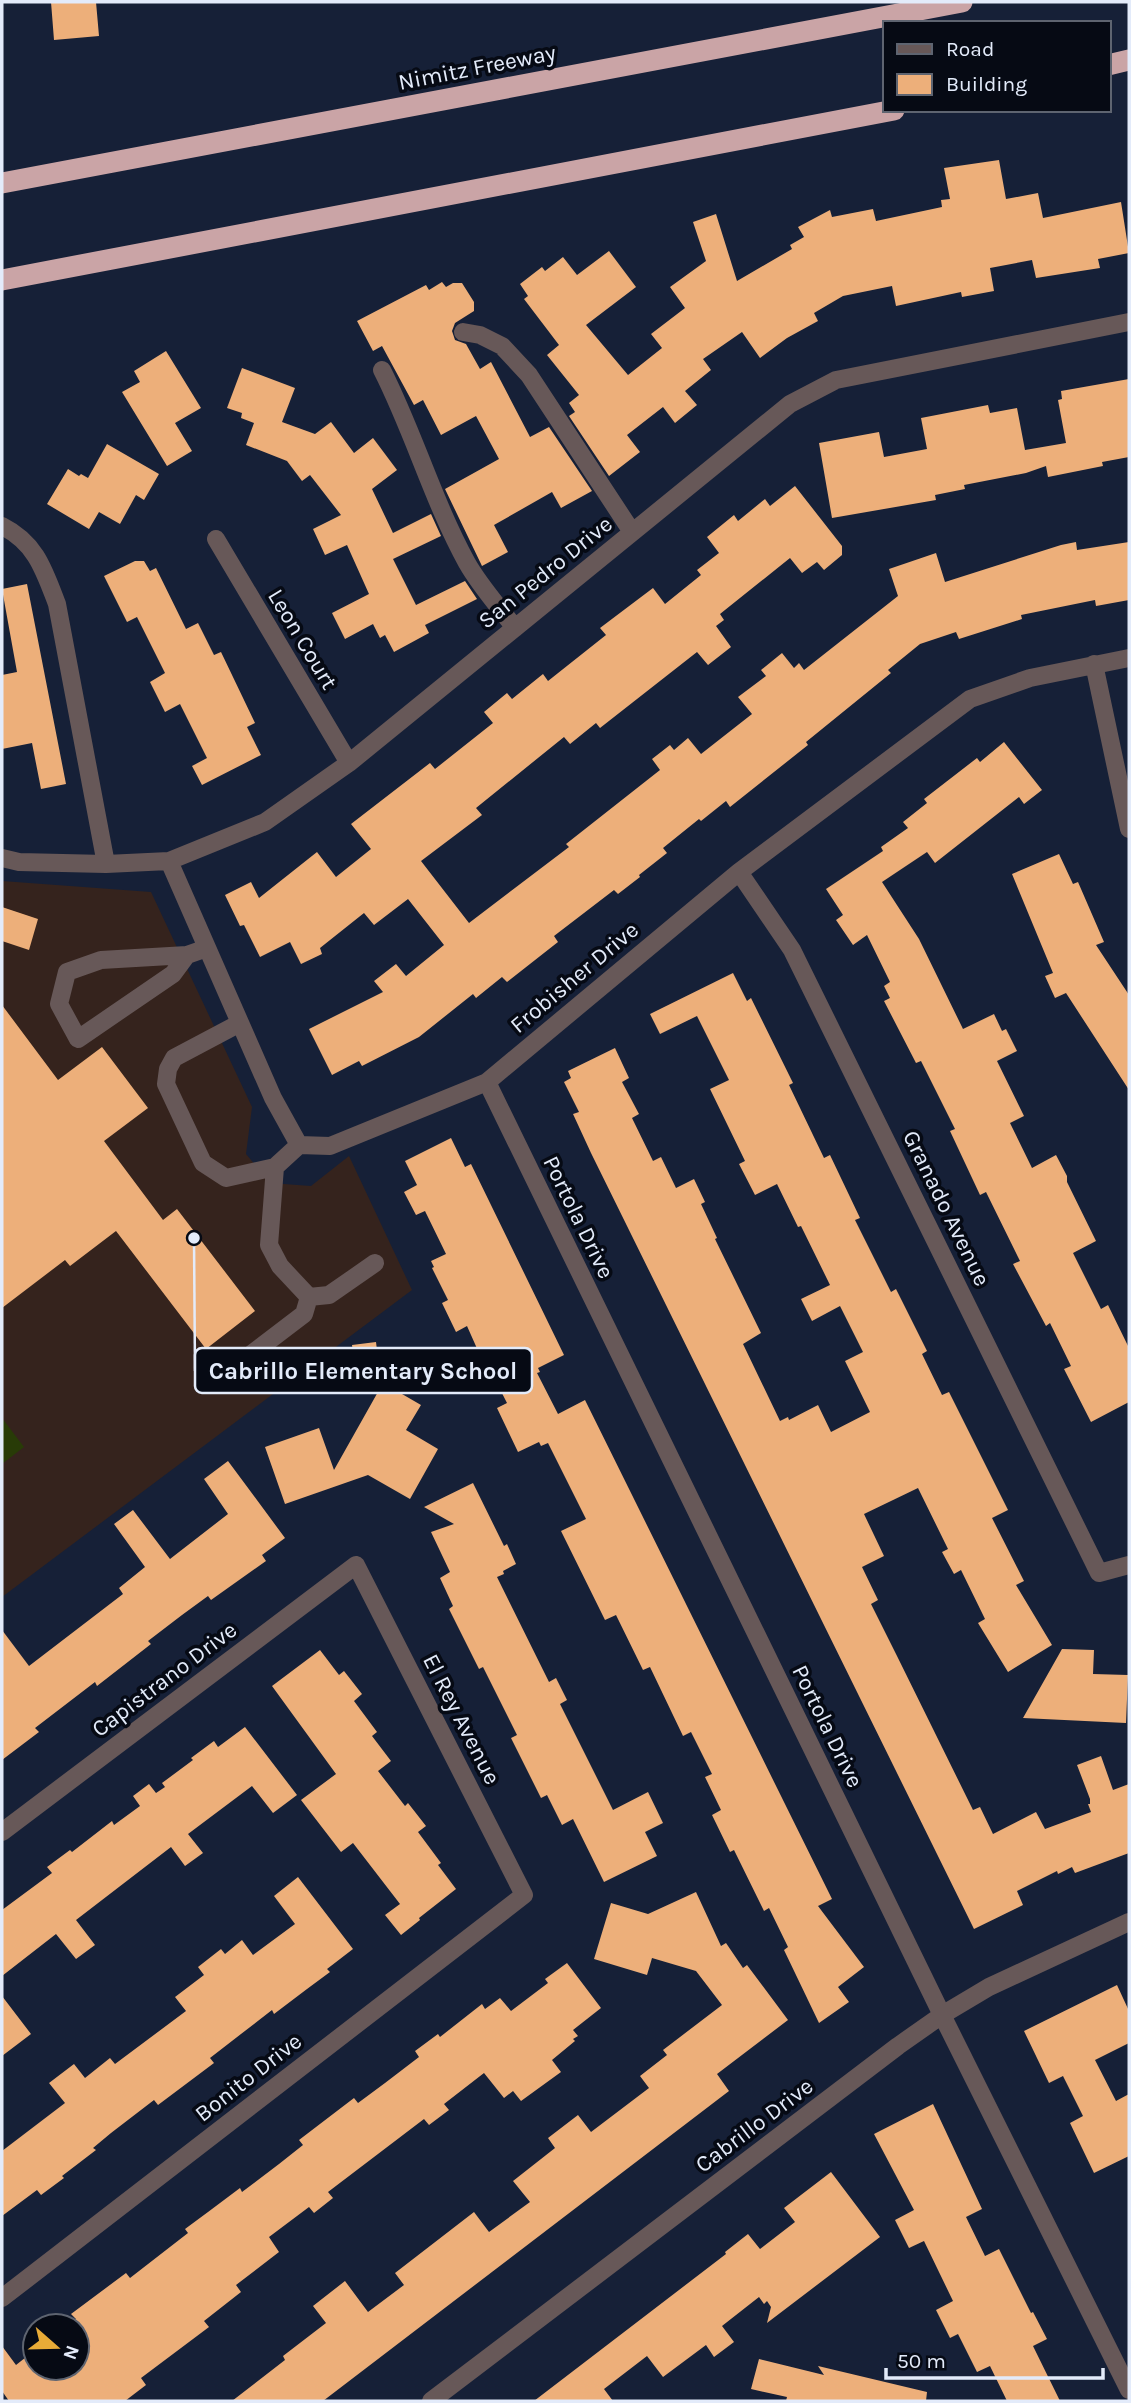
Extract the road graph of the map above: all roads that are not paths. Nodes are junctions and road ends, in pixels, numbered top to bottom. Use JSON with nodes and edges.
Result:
{"nodes":[{"id":1,"x":962,"y":2,"type":"edge"},
{"id":2,"x":1129,"y":60,"type":"edge"},
{"id":3,"x":1110,"y":65,"type":"edge"},
{"id":4,"x":884,"y":112,"type":"edge"},
{"id":5,"x":2,"y":183,"type":"edge"},
{"id":6,"x":2,"y":280,"type":"edge"},
{"id":7,"x":1129,"y":322,"type":"edge"},
{"id":8,"x":463,"y":332,"type":"dead end"},
{"id":9,"x":382,"y":370,"type":"dead end"},
{"id":10,"x":2,"y":526,"type":"edge"},
{"id":11,"x":632,"y":532,"type":"junction"},
{"id":12,"x":216,"y":539,"type":"dead end"},
{"id":13,"x":515,"y":628,"type":"junction"},
{"id":14,"x":1129,"y":657,"type":"edge"},
{"id":15,"x":1094,"y":664,"type":"junction"},
{"id":16,"x":349,"y":764,"type":"junction"},
{"id":17,"x":1129,"y":829,"type":"edge"},
{"id":18,"x":2,"y":858,"type":"edge"},
{"id":19,"x":169,"y":861,"type":"junction"},
{"id":20,"x":106,"y":864,"type":"junction"},
{"id":21,"x":739,"y":872,"type":"junction"},
{"id":22,"x":208,"y":948,"type":"junction"},
{"id":23,"x":187,"y":955,"type":"junction"},
{"id":24,"x":240,"y":1023,"type":"junction"},
{"id":25,"x":487,"y":1082,"type":"junction"},
{"id":26,"x":299,"y":1145,"type":"junction"},
{"id":27,"x":275,"y":1167,"type":"junction"},
{"id":28,"x":375,"y":1263,"type":"dead end"},
{"id":29,"x":309,"y":1297,"type":"junction"},
{"id":30,"x":245,"y":1359,"type":"dead end"},
{"id":31,"x":356,"y":1565,"type":"joint"},
{"id":32,"x":1129,"y":1565,"type":"edge"},
{"id":33,"x":2,"y":1832,"type":"edge"},
{"id":34,"x":524,"y":1895,"type":"joint"},
{"id":35,"x":1129,"y":1922,"type":"edge"},
{"id":36,"x":942,"y":2015,"type":"junction"},
{"id":37,"x":2,"y":2298,"type":"edge"},
{"id":38,"x":1129,"y":2390,"type":"edge"},
{"id":39,"x":430,"y":2401,"type":"edge"}],
"edges":[{"from":1,"to":5,"type":"highway","name":"Nimitz Freeway"},
{"from":2,"to":3,"type":"highway"},
{"from":4,"to":6,"type":"highway"},
{"from":7,"to":11,"type":"street","name":"San Pedro Drive"},
{"from":8,"to":11,"type":"street"},
{"from":9,"to":13,"type":"street"},
{"from":10,"to":20,"type":"street"},
{"from":11,"to":13,"type":"street","name":"San Pedro Drive"},
{"from":12,"to":16,"type":"street","name":"Leon Court"},
{"from":13,"to":16,"type":"street","name":"San Pedro Drive"},
{"from":14,"to":15,"type":"street","name":"Frobisher Drive"},
{"from":15,"to":17,"type":"street"},
{"from":15,"to":21,"type":"street","name":"Frobisher Drive"},
{"from":16,"to":19,"type":"street","name":"San Pedro Drive"},
{"from":18,"to":20,"type":"street","name":"San Pedro Drive"},
{"from":19,"to":20,"type":"street","name":"San Pedro Drive"},
{"from":19,"to":22,"type":"street"},
{"from":21,"to":25,"type":"street","name":"Frobisher Drive"},
{"from":21,"to":32,"type":"street","name":"Granado Avenue"},
{"from":22,"to":23,"type":"street"},
{"from":22,"to":24,"type":"street"},
{"from":23,"to":23,"type":"street"},
{"from":24,"to":26,"type":"street"},
{"from":24,"to":27,"type":"street"},
{"from":25,"to":26,"type":"street","name":"Frobisher Drive"},
{"from":25,"to":36,"type":"street","name":"Portola Drive"},
{"from":26,"to":27,"type":"street"},
{"from":27,"to":29,"type":"street"},
{"from":28,"to":29,"type":"street"},
{"from":29,"to":30,"type":"street"},
{"from":31,"to":33,"type":"street","name":"Capistrano Drive"},
{"from":31,"to":34,"type":"street","name":"El Rey Avenue"},
{"from":34,"to":37,"type":"street","name":"Bonito Drive"},
{"from":35,"to":36,"type":"street","name":"Cabrillo Drive"},
{"from":36,"to":38,"type":"street","name":"Portola Drive"},
{"from":36,"to":39,"type":"street","name":"Cabrillo Drive"}]}
